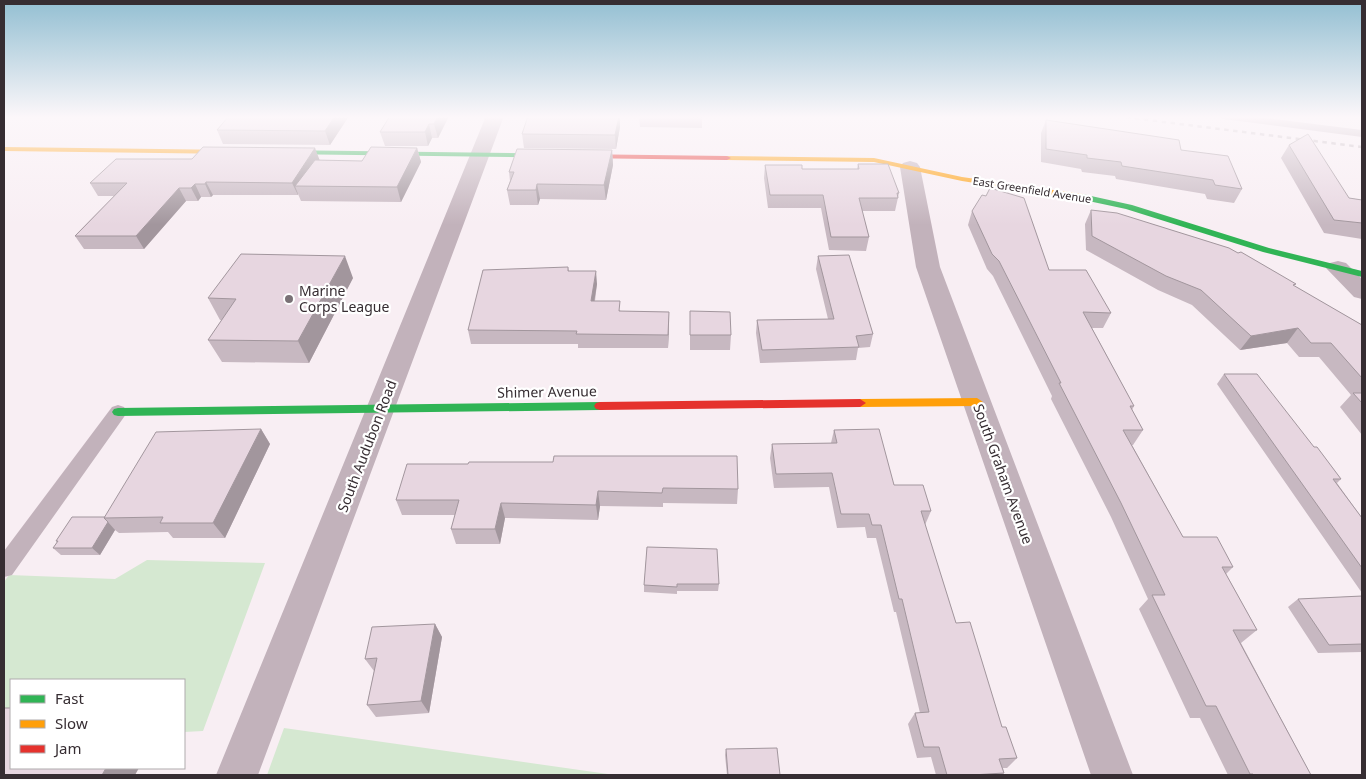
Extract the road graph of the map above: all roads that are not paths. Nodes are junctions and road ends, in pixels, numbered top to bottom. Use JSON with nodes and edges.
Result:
{"nodes":[{"id":1,"x":308,"y":152,"type":"edge"},
{"id":2,"x":479,"y":154,"type":"junction"},
{"id":3,"x":910,"y":167,"type":"junction"},
{"id":4,"x":1338,"y":268,"type":"junction"},
{"id":5,"x":1362,"y":274,"type":"edge"},
{"id":6,"x":1362,"y":292,"type":"edge"},
{"id":7,"x":977,"y":402,"type":"junction"},
{"id":8,"x":382,"y":409,"type":"junction"},
{"id":9,"x":118,"y":412,"type":"joint"},
{"id":10,"x":4,"y":568,"type":"edge"},
{"id":11,"x":237,"y":775,"type":"edge"},
{"id":12,"x":1112,"y":775,"type":"edge"}],
"edges":[{"from":1,"to":2,"type":"street","name":"East Greenfield Avenue"},
{"from":2,"to":3,"type":"street","name":"East Greenfield Avenue"},
{"from":2,"to":8,"type":"street","name":"South Audubon Road"},
{"from":3,"to":4,"type":"street","name":"East Greenfield Avenue"},
{"from":3,"to":7,"type":"street","name":"South Graham Avenue"},
{"from":4,"to":5,"type":"street","name":"East Greenfield Avenue"},
{"from":4,"to":6,"type":"street"},
{"from":7,"to":8,"type":"street","name":"Shimer Avenue"},
{"from":7,"to":12,"type":"street","name":"South Graham Avenue"},
{"from":8,"to":9,"type":"street","name":"Shimer Avenue"},
{"from":8,"to":11,"type":"street","name":"South Audubon Road"},
{"from":9,"to":10,"type":"lane"}]}
